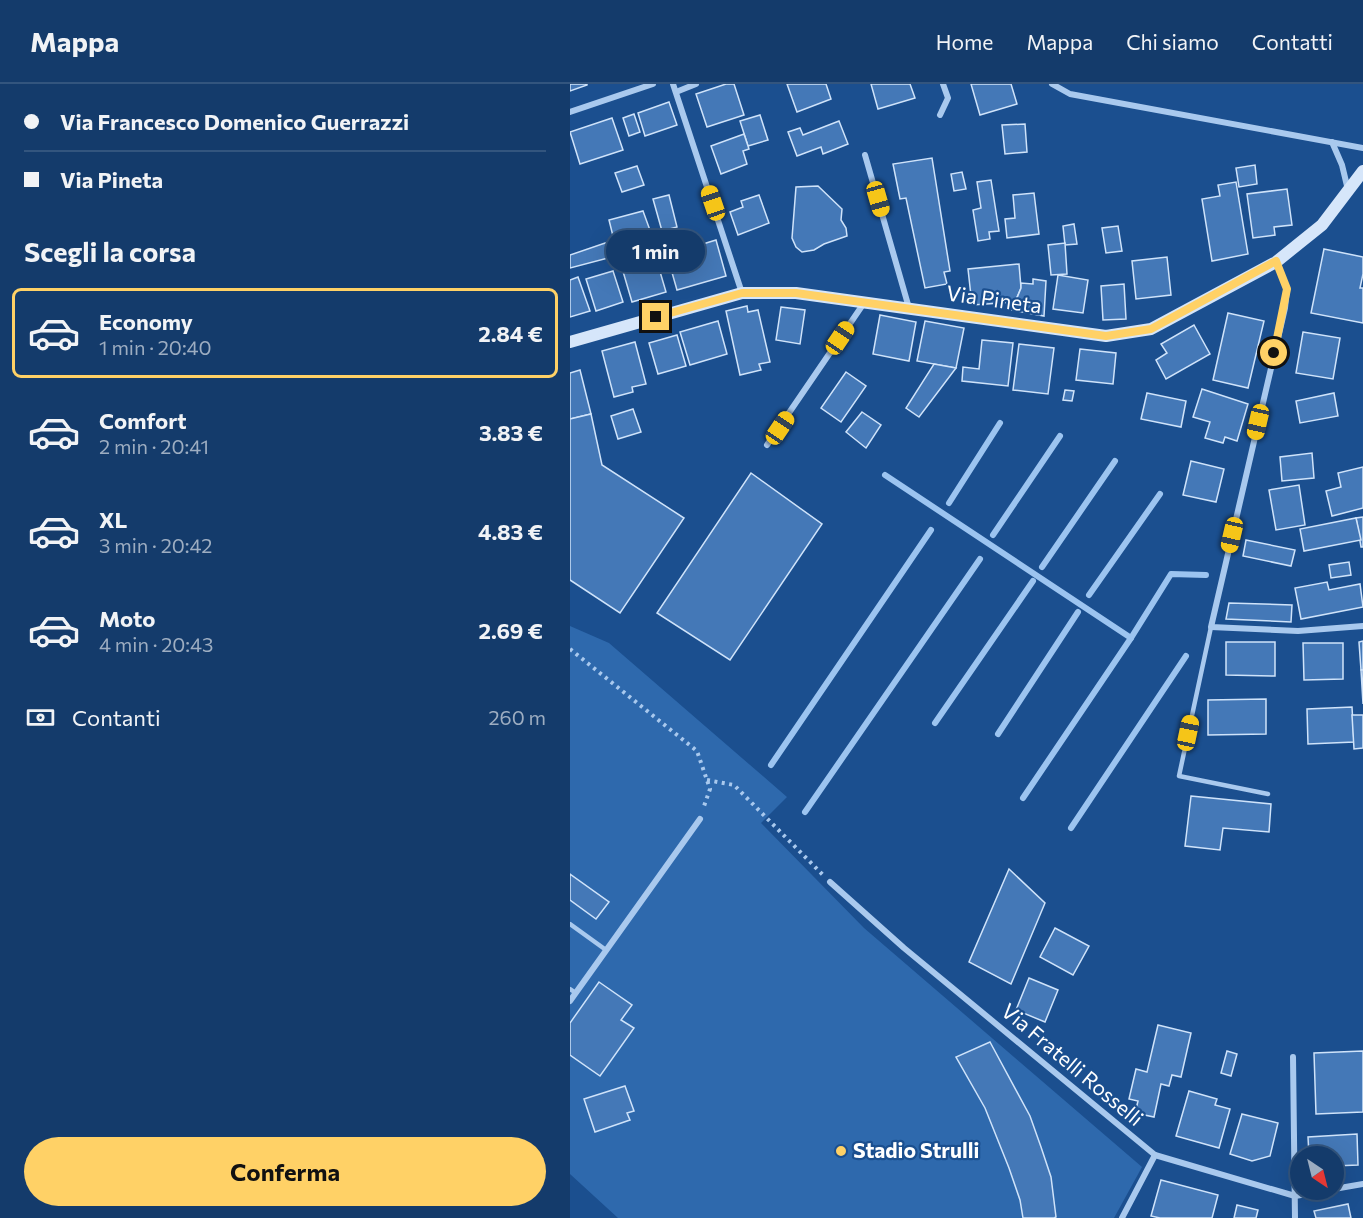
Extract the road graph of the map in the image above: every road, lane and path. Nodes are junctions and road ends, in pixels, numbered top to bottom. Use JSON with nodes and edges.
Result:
{"nodes":[{"id":1,"x":652,"y":84,"type":"edge"},
{"id":2,"x":673,"y":84,"type":"edge"},
{"id":3,"x":696,"y":84,"type":"edge"},
{"id":4,"x":943,"y":84,"type":"edge"},
{"id":5,"x":1052,"y":84,"type":"edge"},
{"id":6,"x":675,"y":92,"type":"junction"},
{"id":7,"x":570,"y":112,"type":"edge"},
{"id":8,"x":940,"y":114,"type":"dead end"},
{"id":9,"x":1332,"y":142,"type":"junction"},
{"id":10,"x":1363,"y":148,"type":"edge"},
{"id":11,"x":865,"y":155,"type":"dead end"},
{"id":12,"x":1363,"y":171,"type":"edge"},
{"id":13,"x":1348,"y":190,"type":"junction"},
{"id":14,"x":1276,"y":261,"type":"junction"},
{"id":15,"x":742,"y":293,"type":"junction"},
{"id":16,"x":865,"y":302,"type":"junction"},
{"id":17,"x":909,"y":308,"type":"junction"},
{"id":18,"x":570,"y":342,"type":"edge"},
{"id":19,"x":767,"y":445,"type":"dead end"},
{"id":20,"x":1363,"y":626,"type":"edge"},
{"id":21,"x":1211,"y":627,"type":"junction"},
{"id":22,"x":570,"y":649,"type":"edge"},
{"id":23,"x":707,"y":780,"type":"junction"},
{"id":24,"x":1268,"y":795,"type":"dead end"},
{"id":25,"x":700,"y":819,"type":"joint"},
{"id":26,"x":830,"y":882,"type":"joint"},
{"id":27,"x":570,"y":924,"type":"edge"},
{"id":28,"x":606,"y":950,"type":"junction"},
{"id":29,"x":573,"y":991,"type":"edge"},
{"id":30,"x":570,"y":1001,"type":"edge"},
{"id":31,"x":1293,"y":1057,"type":"dead end"},
{"id":32,"x":1294,"y":1146,"type":"edge"},
{"id":33,"x":1155,"y":1155,"type":"junction"},
{"id":34,"x":1363,"y":1184,"type":"edge"},
{"id":35,"x":1344,"y":1187,"type":"edge"},
{"id":36,"x":1290,"y":1195,"type":"edge"},
{"id":37,"x":1295,"y":1200,"type":"edge"},
{"id":38,"x":1122,"y":1218,"type":"edge"},
{"id":39,"x":1295,"y":1218,"type":"edge"}],
"edges":[{"from":1,"to":7,"type":"street"},
{"from":2,"to":6,"type":"street"},
{"from":3,"to":6,"type":"street"},
{"from":4,"to":8,"type":"street"},
{"from":5,"to":9,"type":"street"},
{"from":6,"to":15,"type":"street"},
{"from":9,"to":10,"type":"street"},
{"from":9,"to":13,"type":"street"},
{"from":11,"to":17,"type":"street"},
{"from":12,"to":13,"type":"street","name":"Via Pineta"},
{"from":13,"to":14,"type":"street","name":"Via Pineta"},
{"from":14,"to":17,"type":"street","name":"Via Pineta"},
{"from":14,"to":21,"type":"street"},
{"from":15,"to":16,"type":"street","name":"Via Pineta"},
{"from":15,"to":18,"type":"street","name":"Via Pineta"},
{"from":16,"to":17,"type":"street","name":"Via Pineta"},
{"from":16,"to":19,"type":"street"},
{"from":20,"to":21,"type":"street"},
{"from":21,"to":24,"type":"lane"},
{"from":22,"to":23,"type":"path"},
{"from":23,"to":25,"type":"path"},
{"from":23,"to":26,"type":"path"},
{"from":25,"to":28,"type":"street"},
{"from":26,"to":33,"type":"street","name":"Via Fratelli Rosselli"},
{"from":27,"to":28,"type":"lane"},
{"from":28,"to":29,"type":"street"},
{"from":29,"to":30,"type":"street"},
{"from":31,"to":32,"type":"street"},
{"from":33,"to":36,"type":"street","name":"Via Fratelli Rosselli"},
{"from":33,"to":38,"type":"street"},
{"from":34,"to":35,"type":"street","name":"Via Fratelli Rosselli"},
{"from":37,"to":39,"type":"street"}]}
